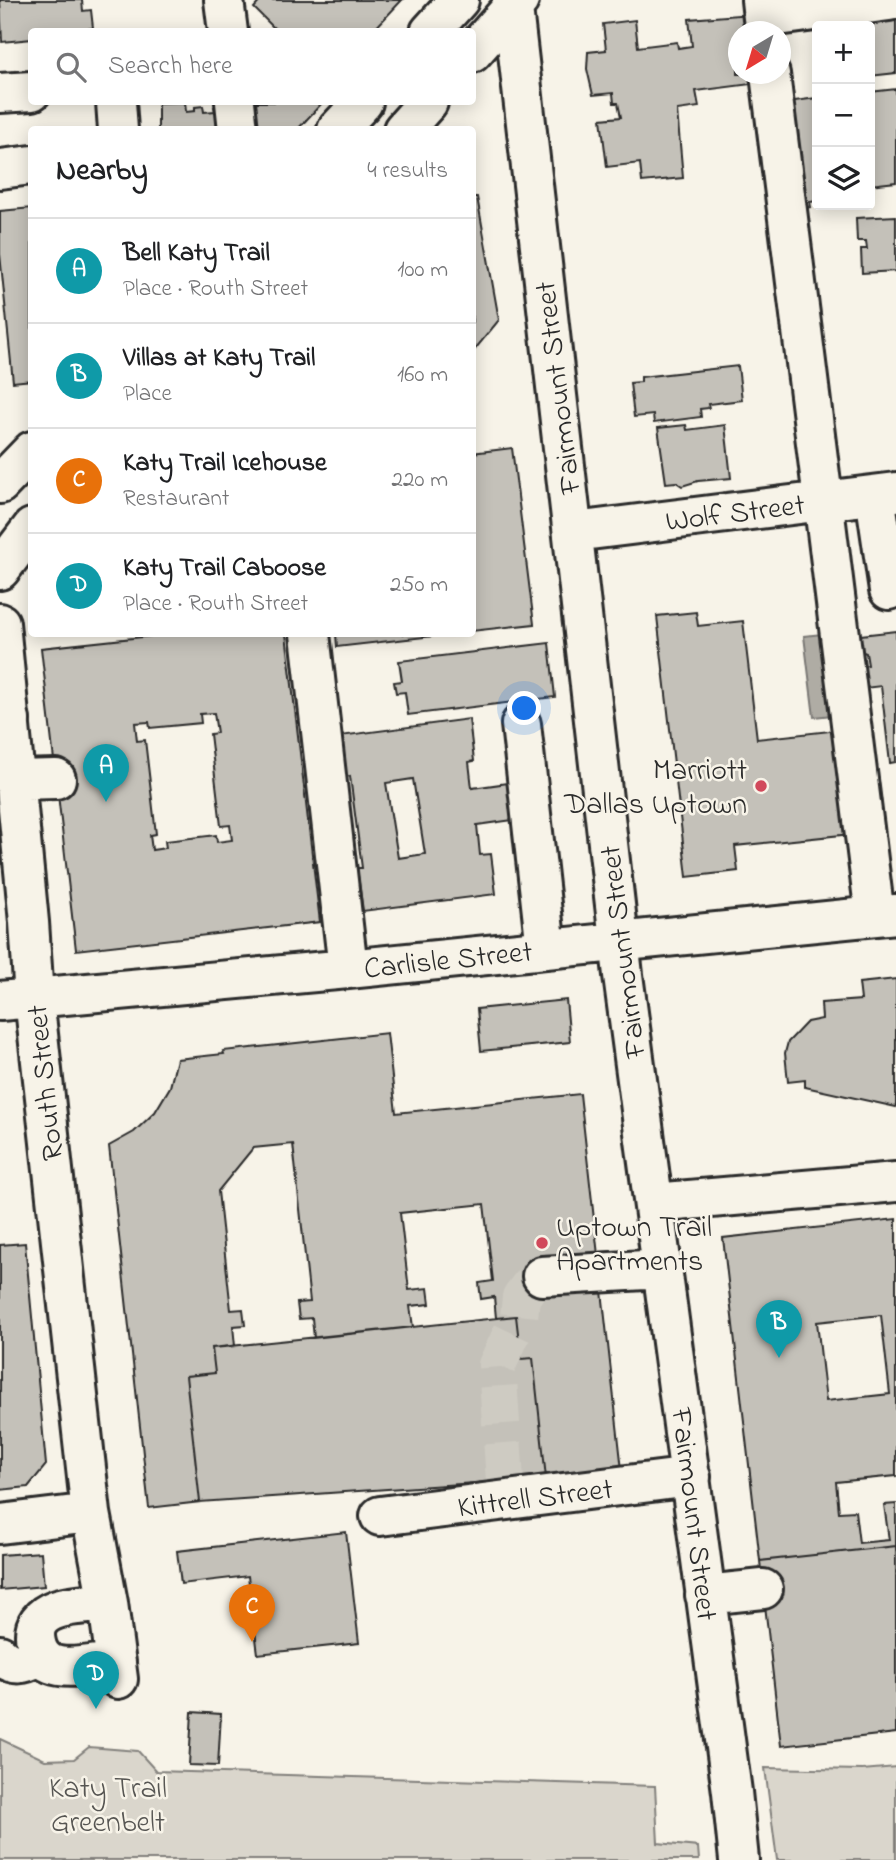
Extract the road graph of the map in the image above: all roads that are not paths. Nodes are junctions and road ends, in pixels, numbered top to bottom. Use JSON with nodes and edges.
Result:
{"nodes":[{"id":1,"x":224,"y":0,"type":"edge"},
{"id":2,"x":459,"y":0,"type":"edge"},
{"id":3,"x":889,"y":1,"type":"edge"},
{"id":4,"x":514,"y":3,"type":"edge"},
{"id":5,"x":763,"y":16,"type":"edge"},
{"id":6,"x":228,"y":28,"type":"edge"},
{"id":7,"x":434,"y":28,"type":"edge"},
{"id":8,"x":476,"y":47,"type":"edge"},
{"id":9,"x":771,"y":84,"type":"edge"},
{"id":10,"x":28,"y":91,"type":"edge"},
{"id":11,"x":0,"y":93,"type":"edge"},
{"id":12,"x":116,"y":105,"type":"edge"},
{"id":13,"x":235,"y":105,"type":"edge"},
{"id":14,"x":360,"y":105,"type":"edge"},
{"id":15,"x":425,"y":105,"type":"edge"},
{"id":16,"x":118,"y":126,"type":"edge"},
{"id":17,"x":238,"y":126,"type":"edge"},
{"id":18,"x":341,"y":126,"type":"edge"},
{"id":19,"x":406,"y":126,"type":"edge"},
{"id":20,"x":28,"y":166,"type":"edge"},
{"id":21,"x":0,"y":169,"type":"edge"},
{"id":22,"x":28,"y":455,"type":"edge"},
{"id":23,"x":0,"y":484,"type":"edge"},
{"id":24,"x":885,"y":494,"type":"edge"},
{"id":25,"x":824,"y":501,"type":"junction"},
{"id":26,"x":573,"y":532,"type":"junction"},
{"id":27,"x":28,"y":533,"type":"edge"},
{"id":28,"x":0,"y":570,"type":"edge"},
{"id":29,"x":888,"y":590,"type":"dead end"},
{"id":30,"x":28,"y":622,"type":"edge"},
{"id":31,"x":0,"y":624,"type":"edge"},
{"id":32,"x":310,"y":637,"type":"edge"},
{"id":33,"x":5,"y":714,"type":"edge"},
{"id":34,"x":521,"y":724,"type":"dead end"},
{"id":35,"x":10,"y":767,"type":"edge"},
{"id":36,"x":56,"y":779,"type":"dead end"},
{"id":37,"x":886,"y":915,"type":"edge"},
{"id":38,"x":15,"y":923,"type":"edge"},
{"id":39,"x":620,"y":942,"type":"junction"},
{"id":40,"x":546,"y":949,"type":"junction"},
{"id":41,"x":348,"y":969,"type":"junction"},
{"id":42,"x":17,"y":999,"type":"edge"},
{"id":43,"x":896,"y":1182,"type":"edge"},
{"id":44,"x":654,"y":1203,"type":"junction"},
{"id":45,"x":662,"y":1269,"type":"junction"},
{"id":46,"x":542,"y":1276,"type":"dead end"},
{"id":47,"x":691,"y":1477,"type":"junction"},
{"id":48,"x":380,"y":1516,"type":"dead end"},
{"id":49,"x":0,"y":1524,"type":"edge"},
{"id":50,"x":94,"y":1527,"type":"junction"},
{"id":51,"x":763,"y":1588,"type":"dead end"},
{"id":52,"x":705,"y":1595,"type":"junction"},
{"id":53,"x":108,"y":1603,"type":"junction"},
{"id":54,"x":0,"y":1656,"type":"edge"},
{"id":55,"x":40,"y":1656,"type":"junction"},
{"id":56,"x":739,"y":1860,"type":"edge"}],
"edges":[{"from":1,"to":6,"type":"street"},
{"from":2,"to":7,"type":"street"},
{"from":3,"to":5,"type":"street"},
{"from":4,"to":8,"type":"street"},
{"from":4,"to":26,"type":"street","name":"Fairmount Street"},
{"from":9,"to":25,"type":"street"},
{"from":10,"to":11,"type":"street"},
{"from":12,"to":16,"type":"street"},
{"from":13,"to":17,"type":"street"},
{"from":14,"to":18,"type":"street"},
{"from":15,"to":19,"type":"street"},
{"from":20,"to":21,"type":"street"},
{"from":22,"to":23,"type":"street"},
{"from":24,"to":25,"type":"street","name":"Wolf Street"},
{"from":24,"to":29,"type":"street"},
{"from":25,"to":26,"type":"street","name":"Wolf Street"},
{"from":25,"to":37,"type":"street"},
{"from":26,"to":39,"type":"street","name":"Fairmount Street"},
{"from":27,"to":28,"type":"street"},
{"from":30,"to":31,"type":"street"},
{"from":31,"to":33,"type":"street","name":"Routh Street"},
{"from":32,"to":41,"type":"street"},
{"from":33,"to":35,"type":"street","name":"Routh Street"},
{"from":34,"to":40,"type":"street"},
{"from":35,"to":36,"type":"street"},
{"from":35,"to":38,"type":"street","name":"Routh Street"},
{"from":37,"to":39,"type":"street","name":"Carlisle Street"},
{"from":38,"to":42,"type":"street","name":"Routh Street"},
{"from":39,"to":40,"type":"street","name":"Carlisle Street"},
{"from":39,"to":44,"type":"street","name":"Fairmount Street"},
{"from":40,"to":41,"type":"street","name":"Carlisle Street"},
{"from":41,"to":42,"type":"street","name":"Carlisle Street"},
{"from":42,"to":50,"type":"street","name":"Routh Street"},
{"from":43,"to":44,"type":"street"},
{"from":44,"to":45,"type":"street","name":"Fairmount Street"},
{"from":45,"to":46,"type":"street"},
{"from":45,"to":47,"type":"street","name":"Fairmount Street"},
{"from":47,"to":48,"type":"street","name":"Kittrell Street"},
{"from":47,"to":52,"type":"street","name":"Fairmount Street"},
{"from":49,"to":50,"type":"street"},
{"from":50,"to":53,"type":"street","name":"Routh Street"},
{"from":51,"to":52,"type":"street"},
{"from":52,"to":56,"type":"street","name":"Fairmount Street"},
{"from":53,"to":55,"type":"street"},
{"from":53,"to":55,"type":"street","name":"Routh Street"},
{"from":54,"to":55,"type":"street"}]}
